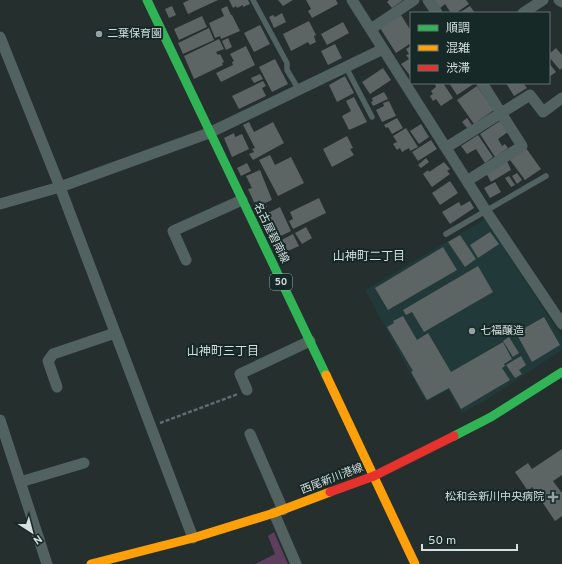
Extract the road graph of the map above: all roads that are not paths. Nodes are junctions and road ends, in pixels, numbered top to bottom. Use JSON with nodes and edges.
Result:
{"nodes":[{"id":1,"x":147,"y":0,"type":"edge"},
{"id":2,"x":253,"y":0,"type":"edge"},
{"id":3,"x":352,"y":0,"type":"edge"},
{"id":4,"x":414,"y":0,"type":"edge"},
{"id":5,"x":428,"y":0,"type":"edge"},
{"id":6,"x":543,"y":0,"type":"edge"},
{"id":7,"x":559,"y":0,"type":"edge"},
{"id":8,"x":562,"y":2,"type":"edge"},
{"id":9,"x":436,"y":12,"type":"edge"},
{"id":10,"x":525,"y":12,"type":"edge"},
{"id":11,"x":371,"y":29,"type":"junction"},
{"id":12,"x":0,"y":37,"type":"edge"},
{"id":13,"x":383,"y":49,"type":"junction"},
{"id":14,"x":346,"y":67,"type":"junction"},
{"id":15,"x":410,"y":83,"type":"edge"},
{"id":16,"x":483,"y":84,"type":"edge"},
{"id":17,"x":412,"y":86,"type":"edge"},
{"id":18,"x":299,"y":90,"type":"junction"},
{"id":19,"x":562,"y":98,"type":"edge"},
{"id":20,"x":501,"y":113,"type":"junction"},
{"id":21,"x":372,"y":117,"type":"dead end"},
{"id":22,"x":209,"y":133,"type":"junction"},
{"id":23,"x":447,"y":147,"type":"junction"},
{"id":24,"x":546,"y":176,"type":"dead end"},
{"id":25,"x":467,"y":181,"type":"junction"},
{"id":26,"x":60,"y":187,"type":"junction"},
{"id":27,"x":242,"y":200,"type":"junction"},
{"id":28,"x":0,"y":204,"type":"edge"},
{"id":29,"x":486,"y":211,"type":"junction"},
{"id":30,"x":446,"y":234,"type":"dead end"},
{"id":31,"x":186,"y":260,"type":"dead end"},
{"id":32,"x":562,"y":324,"type":"edge"},
{"id":33,"x":115,"y":333,"type":"junction"},
{"id":34,"x":310,"y":341,"type":"junction"},
{"id":35,"x":562,"y":372,"type":"edge"},
{"id":36,"x":57,"y":387,"type":"dead end"},
{"id":37,"x":247,"y":390,"type":"road end"},
{"id":38,"x":0,"y":420,"type":"edge"},
{"id":39,"x":250,"y":434,"type":"dead end"},
{"id":40,"x":84,"y":463,"type":"dead end"},
{"id":41,"x":374,"y":476,"type":"junction"},
{"id":42,"x":20,"y":482,"type":"junction"},
{"id":43,"x":279,"y":512,"type":"junction"},
{"id":44,"x":193,"y":538,"type":"junction"},
{"id":45,"x":47,"y":564,"type":"edge"},
{"id":46,"x":91,"y":564,"type":"edge"},
{"id":47,"x":296,"y":564,"type":"edge"},
{"id":48,"x":415,"y":564,"type":"edge"}],
"edges":[{"from":1,"to":22,"type":"main road","name":"名古屋碧南線","number":"50"},
{"from":2,"to":18,"type":"lane"},
{"from":3,"to":11,"type":"street"},
{"from":4,"to":11,"type":"street"},
{"from":5,"to":9,"type":"street"},
{"from":6,"to":10,"type":"street"},
{"from":7,"to":8,"type":"street"},
{"from":11,"to":13,"type":"street"},
{"from":12,"to":26,"type":"street"},
{"from":13,"to":14,"type":"street"},
{"from":13,"to":15,"type":"street"},
{"from":14,"to":18,"type":"street"},
{"from":14,"to":21,"type":"lane"},
{"from":16,"to":20,"type":"street"},
{"from":17,"to":23,"type":"street"},
{"from":18,"to":22,"type":"street"},
{"from":19,"to":20,"type":"street"},
{"from":20,"to":23,"type":"street"},
{"from":20,"to":25,"type":"street"},
{"from":22,"to":26,"type":"street"},
{"from":22,"to":27,"type":"main road","name":"名古屋碧南線","number":"50"},
{"from":23,"to":25,"type":"street"},
{"from":24,"to":29,"type":"lane"},
{"from":25,"to":29,"type":"street"},
{"from":26,"to":28,"type":"street"},
{"from":26,"to":33,"type":"street"},
{"from":27,"to":31,"type":"street"},
{"from":27,"to":34,"type":"main road","name":"名古屋碧南線","number":"50"},
{"from":29,"to":30,"type":"lane"},
{"from":29,"to":32,"type":"street"},
{"from":33,"to":36,"type":"street"},
{"from":33,"to":44,"type":"street"},
{"from":34,"to":37,"type":"street"},
{"from":34,"to":41,"type":"main road","name":"名古屋碧南線","number":"50"},
{"from":35,"to":41,"type":"main road","name":"西尾新川港線"},
{"from":38,"to":42,"type":"street"},
{"from":39,"to":43,"type":"street"},
{"from":40,"to":42,"type":"street"},
{"from":41,"to":43,"type":"main road","name":"西尾新川港線"},
{"from":41,"to":48,"type":"main road","name":"名古屋碧南線","number":"50"},
{"from":42,"to":45,"type":"street"},
{"from":43,"to":44,"type":"main road","name":"西尾新川港線"},
{"from":43,"to":47,"type":"street"},
{"from":44,"to":46,"type":"main road","name":"西尾新川港線"}]}
